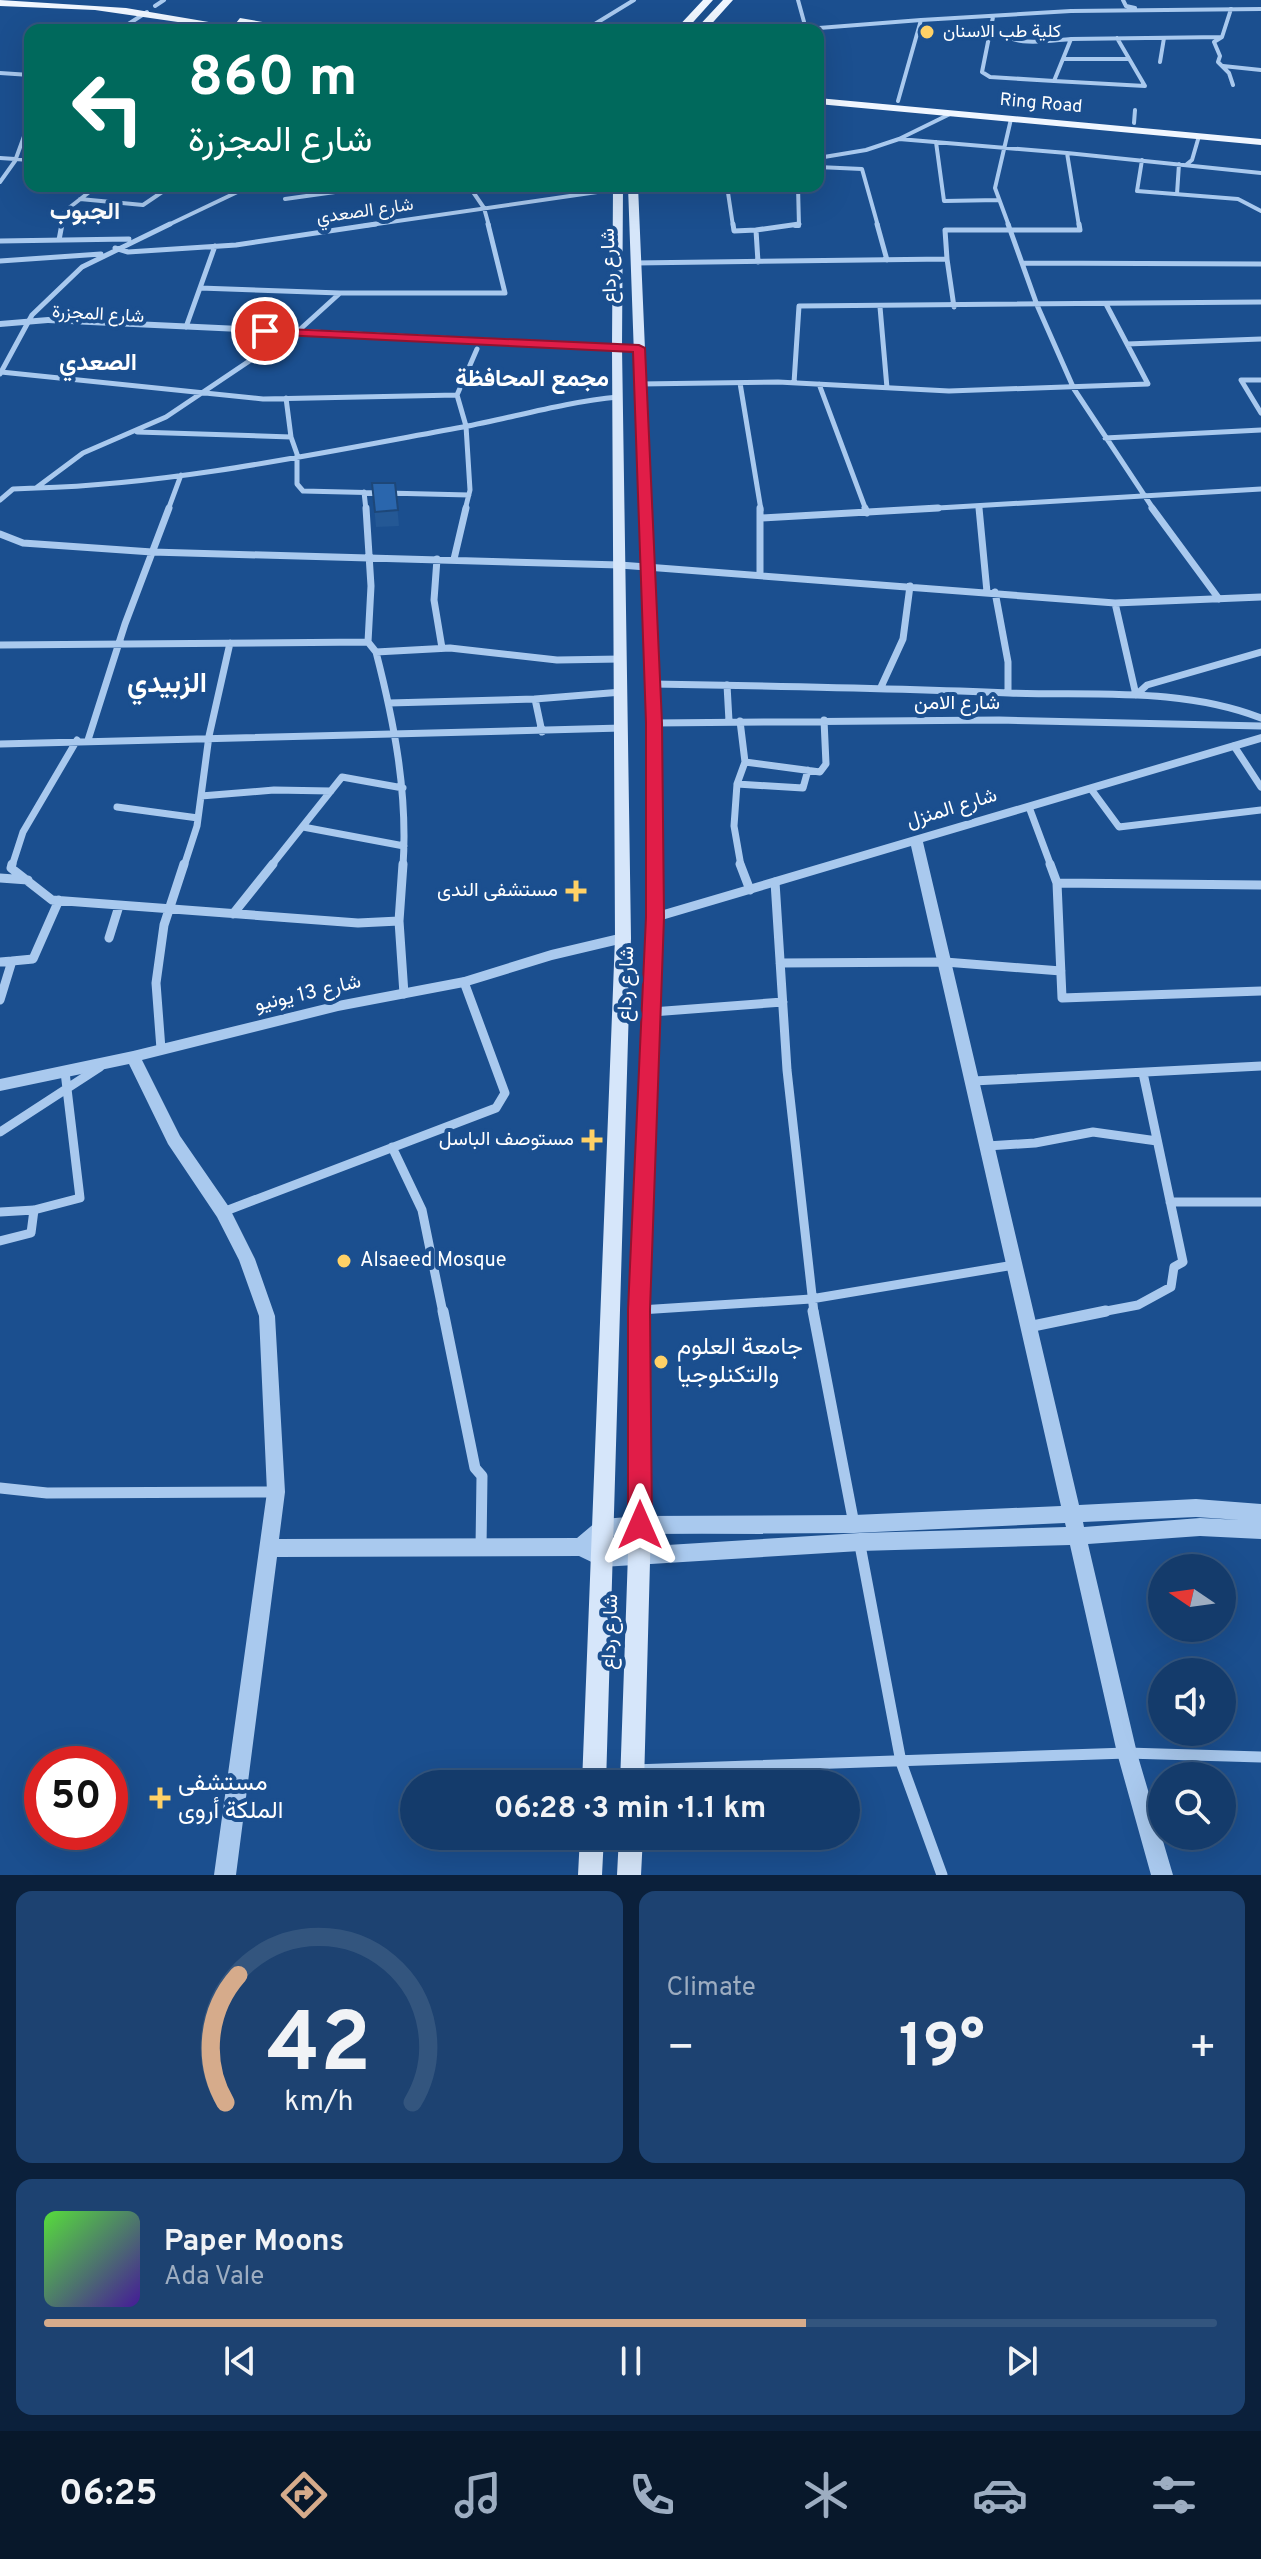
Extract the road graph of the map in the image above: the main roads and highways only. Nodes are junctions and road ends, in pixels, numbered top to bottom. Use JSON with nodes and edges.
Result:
{"nodes":[{"id":1,"x":92,"y":0,"type":"edge"},
{"id":2,"x":708,"y":0,"type":"edge"},
{"id":3,"x":728,"y":0,"type":"edge"},
{"id":4,"x":0,"y":3,"type":"edge"},
{"id":5,"x":155,"y":6,"type":"edge"},
{"id":6,"x":227,"y":24,"type":"edge"},
{"id":7,"x":257,"y":24,"type":"edge"},
{"id":8,"x":686,"y":24,"type":"edge"},
{"id":9,"x":706,"y":24,"type":"edge"},
{"id":10,"x":824,"y":95,"type":"edge"},
{"id":11,"x":824,"y":102,"type":"edge"},
{"id":12,"x":1137,"y":122,"type":"junction"},
{"id":13,"x":1261,"y":134,"type":"edge"},
{"id":14,"x":1261,"y":142,"type":"edge"},
{"id":15,"x":623,"y":192,"type":"edge"},
{"id":16,"x":624,"y":192,"type":"edge"},
{"id":17,"x":594,"y":1770,"type":"edge"},
{"id":18,"x":632,"y":1770,"type":"edge"},
{"id":19,"x":591,"y":1850,"type":"edge"},
{"id":20,"x":630,"y":1850,"type":"edge"},
{"id":21,"x":590,"y":1875,"type":"edge"},
{"id":22,"x":629,"y":1875,"type":"edge"}],
"edges":[{"from":1,"to":5,"type":"main road"},
{"from":2,"to":8,"type":"main road"},
{"from":3,"to":9,"type":"main road"},
{"from":4,"to":5,"type":"main road"},
{"from":5,"to":6,"type":"main road"},
{"from":5,"to":7,"type":"main road"},
{"from":10,"to":12,"type":"main road","name":"Ring Road"},
{"from":11,"to":12,"type":"main road","name":"Ring Road"},
{"from":12,"to":13,"type":"main road","name":"Ring Road"},
{"from":12,"to":14,"type":"main road","name":"Ring Road"},
{"from":15,"to":17,"type":"main road","name":"شارع رداع"},
{"from":16,"to":18,"type":"main road","name":"شارع رداع"},
{"from":19,"to":21,"type":"main road"},
{"from":20,"to":22,"type":"main road"}]}
